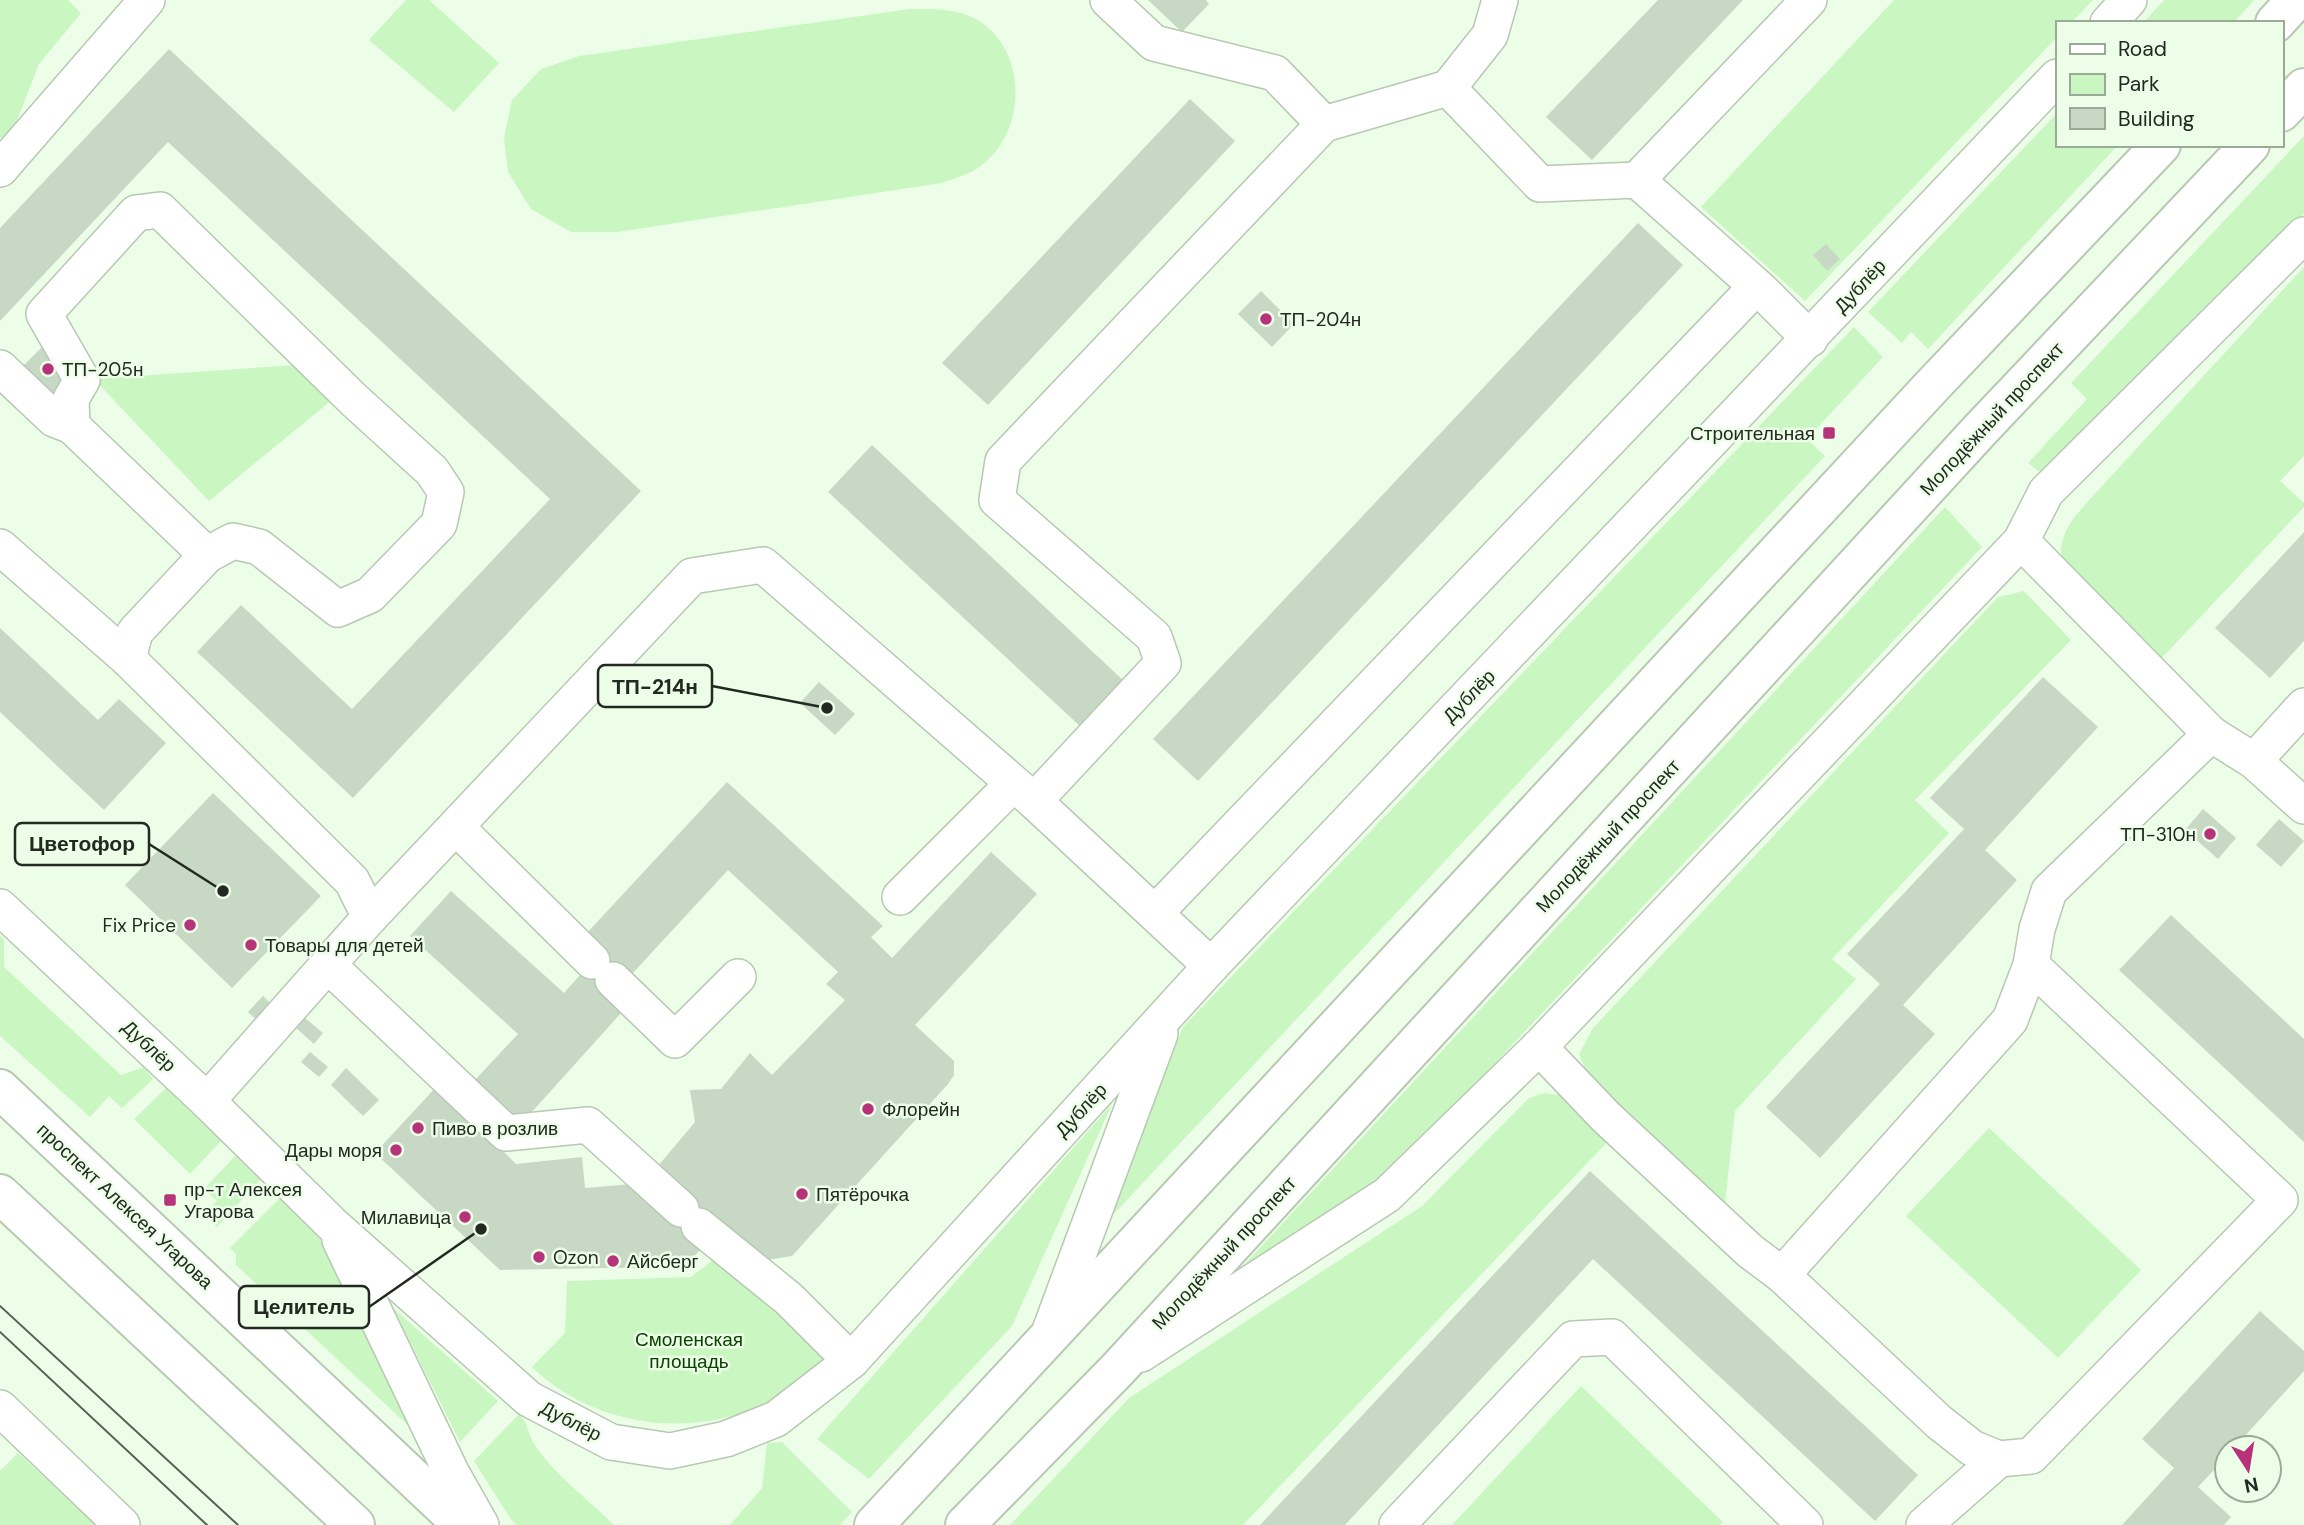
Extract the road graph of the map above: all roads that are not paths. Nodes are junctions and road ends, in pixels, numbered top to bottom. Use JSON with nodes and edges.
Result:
{"nodes":[{"id":1,"x":1108,"y":0,"type":"edge"},
{"id":2,"x":1528,"y":0,"type":"edge"},
{"id":3,"x":1809,"y":0,"type":"edge"},
{"id":4,"x":2129,"y":0,"type":"edge"},
{"id":5,"x":2297,"y":0,"type":"edge"},
{"id":6,"x":139,"y":3,"type":"edge"},
{"id":7,"x":1497,"y":11,"type":"edge"},
{"id":8,"x":2110,"y":21,"type":"edge"},
{"id":9,"x":2277,"y":21,"type":"edge"},
{"id":10,"x":2056,"y":77,"type":"edge"},
{"id":11,"x":1448,"y":88,"type":"junction"},
{"id":12,"x":2304,"y":88,"type":"edge"},
{"id":13,"x":2283,"y":110,"type":"edge"},
{"id":14,"x":1324,"y":124,"type":"junction"},
{"id":15,"x":2159,"y":147,"type":"edge"},
{"id":16,"x":2248,"y":147,"type":"edge"},
{"id":17,"x":0,"y":169,"type":"edge"},
{"id":18,"x":1637,"y":180,"type":"junction"},
{"id":19,"x":2304,"y":235,"type":"edge"},
{"id":20,"x":1756,"y":287,"type":"junction"},
{"id":21,"x":1810,"y":339,"type":"junction"},
{"id":22,"x":0,"y":368,"type":"edge"},
{"id":23,"x":72,"y":426,"type":"junction"},
{"id":24,"x":2021,"y":541,"type":"junction"},
{"id":25,"x":0,"y":547,"type":"edge"},
{"id":26,"x":207,"y":555,"type":"junction"},
{"id":27,"x":128,"y":659,"type":"junction"},
{"id":28,"x":2304,"y":706,"type":"edge"},
{"id":29,"x":2211,"y":734,"type":"junction"},
{"id":30,"x":2254,"y":761,"type":"junction"},
{"id":31,"x":1023,"y":792,"type":"junction"},
{"id":32,"x":2304,"y":806,"type":"edge"},
{"id":33,"x":457,"y":828,"type":"junction"},
{"id":34,"x":900,"y":897,"type":"dead end"},
{"id":35,"x":0,"y":907,"type":"edge"},
{"id":36,"x":1155,"y":913,"type":"junction"},
{"id":37,"x":370,"y":917,"type":"junction"},
{"id":38,"x":2031,"y":964,"type":"junction"},
{"id":39,"x":328,"y":965,"type":"junction"},
{"id":40,"x":1211,"y":966,"type":"junction"},
{"id":41,"x":738,"y":977,"type":"dead end"},
{"id":42,"x":1166,"y":1018,"type":"junction"},
{"id":43,"x":1539,"y":1047,"type":"junction"},
{"id":44,"x":0,"y":1089,"type":"edge"},
{"id":45,"x":207,"y":1101,"type":"junction"},
{"id":46,"x":0,"y":1194,"type":"edge"},
{"id":47,"x":333,"y":1225,"type":"junction"},
{"id":48,"x":1782,"y":1275,"type":"junction"},
{"id":49,"x":1048,"y":1337,"type":"junction"},
{"id":50,"x":851,"y":1362,"type":"junction"},
{"id":51,"x":1118,"y":1369,"type":"junction"},
{"id":52,"x":6,"y":1426,"type":"edge"},
{"id":53,"x":1999,"y":1459,"type":"junction"},
{"id":54,"x":122,"y":1525,"type":"edge"},
{"id":55,"x":355,"y":1525,"type":"edge"},
{"id":56,"x":463,"y":1525,"type":"edge"},
{"id":57,"x":481,"y":1525,"type":"edge"},
{"id":58,"x":874,"y":1525,"type":"edge"},
{"id":59,"x":965,"y":1525,"type":"edge"},
{"id":60,"x":1397,"y":1525,"type":"edge"},
{"id":61,"x":1805,"y":1525,"type":"edge"},
{"id":62,"x":1924,"y":1525,"type":"edge"}],
"edges":[{"from":1,"to":14,"type":"street"},
{"from":2,"to":7,"type":"street"},
{"from":3,"to":18,"type":"street"},
{"from":4,"to":8,"type":"street"},
{"from":5,"to":9,"type":"main road"},
{"from":6,"to":17,"type":"street"},
{"from":7,"to":11,"type":"street"},
{"from":10,"to":21,"type":"street","name":"Дублёр"},
{"from":11,"to":14,"type":"street"},
{"from":11,"to":18,"type":"street"},
{"from":12,"to":13,"type":"main road"},
{"from":14,"to":31,"type":"street"},
{"from":15,"to":49,"type":"main road"},
{"from":16,"to":51,"type":"main road","name":"Молодёжный проспект"},
{"from":18,"to":20,"type":"street"},
{"from":19,"to":24,"type":"street"},
{"from":20,"to":21,"type":"street"},
{"from":20,"to":36,"type":"street"},
{"from":21,"to":40,"type":"street","name":"Дублёр"},
{"from":22,"to":23,"type":"street"},
{"from":23,"to":26,"type":"street"},
{"from":23,"to":26,"type":"street"},
{"from":24,"to":29,"type":"street"},
{"from":24,"to":43,"type":"street"},
{"from":25,"to":27,"type":"street"},
{"from":26,"to":27,"type":"street"},
{"from":27,"to":37,"type":"street"},
{"from":28,"to":30,"type":"street"},
{"from":29,"to":30,"type":"street"},
{"from":29,"to":38,"type":"street"},
{"from":30,"to":32,"type":"street"},
{"from":31,"to":33,"type":"street"},
{"from":31,"to":34,"type":"street"},
{"from":31,"to":36,"type":"street"},
{"from":33,"to":37,"type":"street"},
{"from":33,"to":41,"type":"street"},
{"from":35,"to":45,"type":"street","name":"Дублёр"},
{"from":36,"to":40,"type":"street"},
{"from":37,"to":39,"type":"street"},
{"from":38,"to":48,"type":"street"},
{"from":38,"to":53,"type":"street"},
{"from":39,"to":45,"type":"street"},
{"from":39,"to":50,"type":"street"},
{"from":40,"to":42,"type":"street","name":"Дублёр"},
{"from":42,"to":49,"type":"street"},
{"from":42,"to":50,"type":"street","name":"Дублёр"},
{"from":43,"to":48,"type":"street"},
{"from":43,"to":51,"type":"street"},
{"from":44,"to":56,"type":"main road","name":"проспект Алексея Угарова"},
{"from":45,"to":47,"type":"street","name":"Дублёр"},
{"from":46,"to":55,"type":"main road"},
{"from":47,"to":50,"type":"street","name":"Дублёр"},
{"from":47,"to":57,"type":"street"},
{"from":48,"to":53,"type":"street"},
{"from":49,"to":58,"type":"main road"},
{"from":51,"to":59,"type":"main road","name":"Молодёжный проспект"},
{"from":52,"to":54,"type":"street"},
{"from":53,"to":62,"type":"street"},
{"from":60,"to":61,"type":"street"}]}
